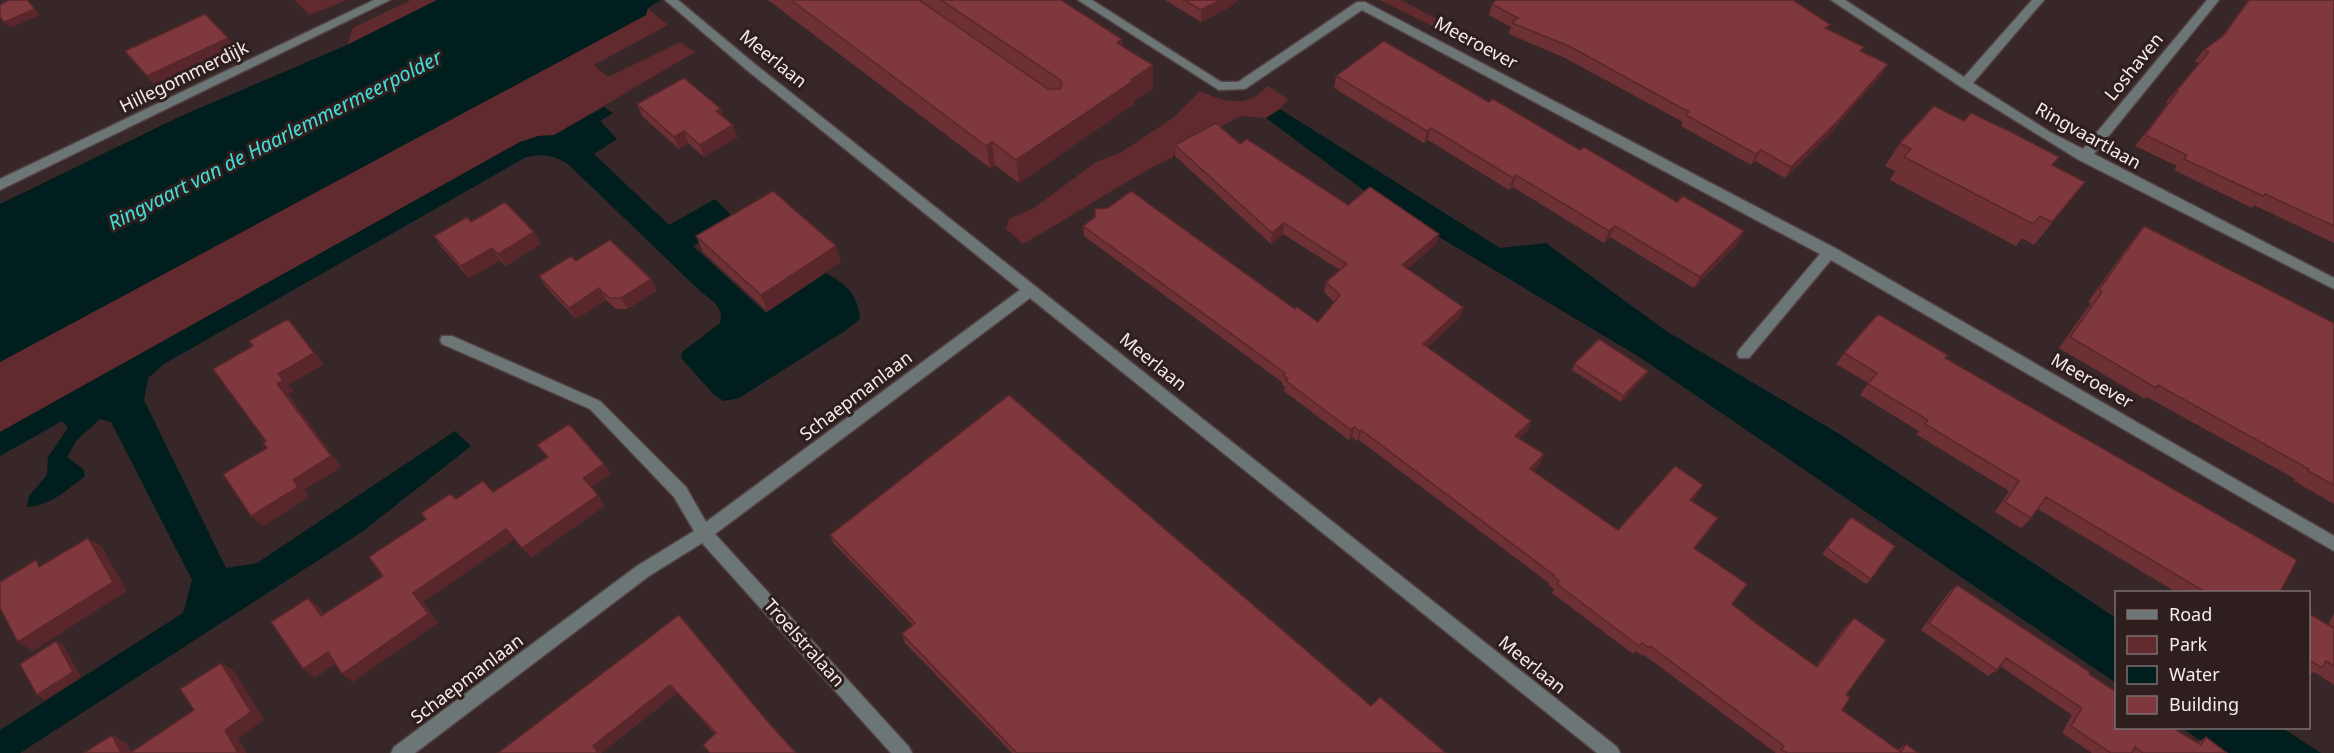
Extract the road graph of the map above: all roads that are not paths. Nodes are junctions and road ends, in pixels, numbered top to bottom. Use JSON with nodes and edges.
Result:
{"nodes":[{"id":1,"x":384,"y":0,"type":"edge"},
{"id":2,"x":671,"y":0,"type":"edge"},
{"id":3,"x":1084,"y":0,"type":"edge"},
{"id":4,"x":1837,"y":0,"type":"edge"},
{"id":5,"x":2038,"y":0,"type":"edge"},
{"id":6,"x":2213,"y":0,"type":"edge"},
{"id":7,"x":1965,"y":84,"type":"junction"},
{"id":8,"x":2084,"y":157,"type":"junction"},
{"id":9,"x":0,"y":185,"type":"edge"},
{"id":10,"x":1830,"y":252,"type":"junction"},
{"id":11,"x":2334,"y":284,"type":"edge"},
{"id":12,"x":1031,"y":289,"type":"junction"},
{"id":13,"x":447,"y":340,"type":"dead end"},
{"id":14,"x":1744,"y":354,"type":"dead end"},
{"id":15,"x":704,"y":533,"type":"junction"},
{"id":16,"x":2334,"y":544,"type":"edge"},
{"id":17,"x":400,"y":753,"type":"edge"},
{"id":18,"x":903,"y":753,"type":"edge"},
{"id":19,"x":1611,"y":753,"type":"edge"}],
"edges":[{"from":1,"to":9,"type":"street","name":"Hillegommerdijk"},
{"from":2,"to":12,"type":"street","name":"Meerlaan"},
{"from":3,"to":10,"type":"street","name":"Meeroever"},
{"from":4,"to":7,"type":"street","name":"Ringvaartlaan"},
{"from":5,"to":7,"type":"street"},
{"from":6,"to":8,"type":"street","name":"Loshaven"},
{"from":7,"to":8,"type":"street","name":"Ringvaartlaan"},
{"from":8,"to":11,"type":"street","name":"Ringvaartlaan"},
{"from":10,"to":14,"type":"street"},
{"from":10,"to":16,"type":"street","name":"Meeroever"},
{"from":12,"to":15,"type":"street","name":"Schaepmanlaan"},
{"from":12,"to":19,"type":"street","name":"Meerlaan"},
{"from":13,"to":15,"type":"street"},
{"from":15,"to":17,"type":"street","name":"Schaepmanlaan"},
{"from":15,"to":18,"type":"street","name":"Troelstralaan"}]}
